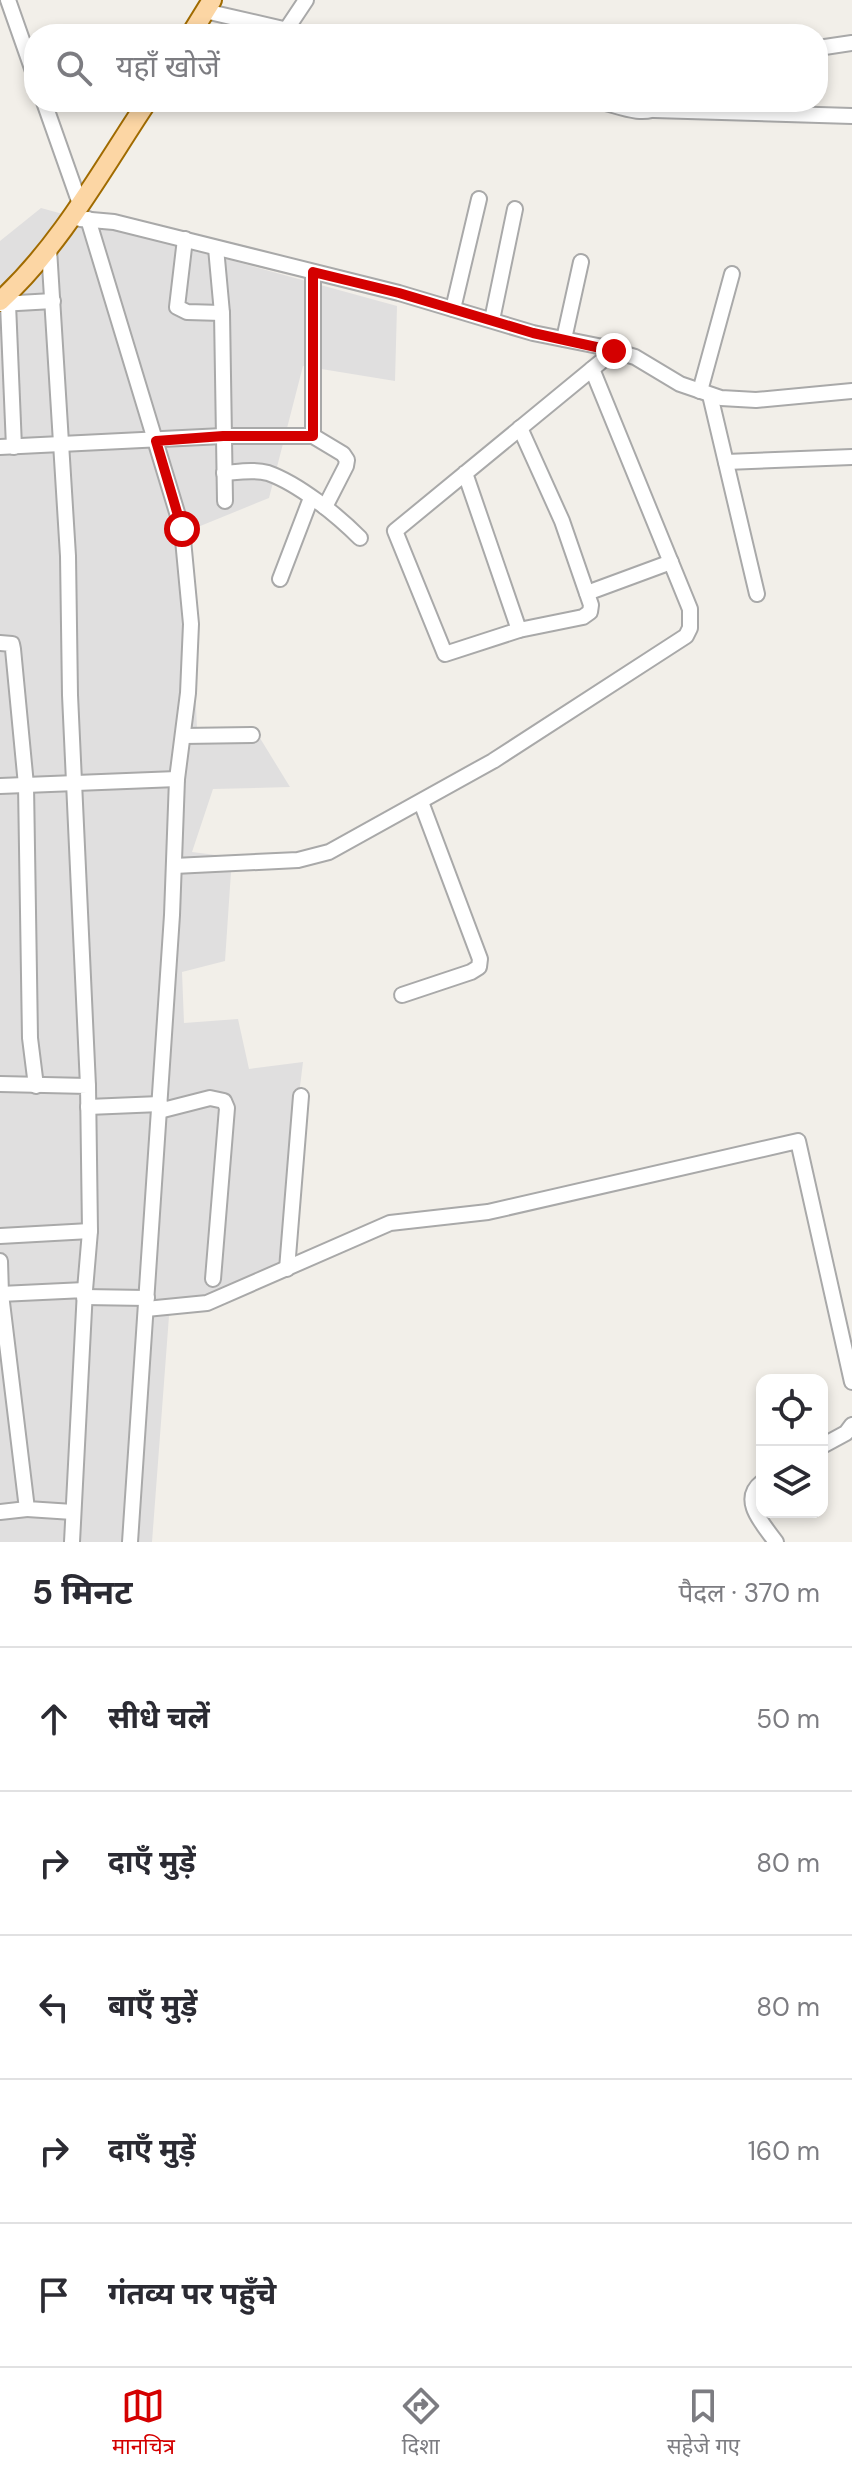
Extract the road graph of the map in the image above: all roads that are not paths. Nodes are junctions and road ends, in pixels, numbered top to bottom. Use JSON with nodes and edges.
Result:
{"nodes":[{"id":1,"x":8,"y":0,"type":"edge"},
{"id":2,"x":306,"y":0,"type":"edge"},
{"id":3,"x":209,"y":6,"type":"edge"},
{"id":4,"x":197,"y":24,"type":"edge"},
{"id":5,"x":267,"y":24,"type":"edge"},
{"id":6,"x":290,"y":24,"type":"edge"},
{"id":7,"x":852,"y":43,"type":"edge"},
{"id":8,"x":24,"y":46,"type":"edge"},
{"id":9,"x":828,"y":47,"type":"edge"},
{"id":10,"x":47,"y":112,"type":"edge"},
{"id":11,"x":141,"y":112,"type":"edge"},
{"id":12,"x":775,"y":112,"type":"edge"},
{"id":13,"x":852,"y":116,"type":"edge"},
{"id":14,"x":479,"y":199,"type":"dead end"},
{"id":15,"x":515,"y":209,"type":"dead end"},
{"id":16,"x":79,"y":214,"type":"junction"},
{"id":17,"x":185,"y":239,"type":"junction"},
{"id":18,"x":216,"y":248,"type":"junction"},
{"id":19,"x":49,"y":249,"type":"junction"},
{"id":20,"x":581,"y":262,"type":"dead end"},
{"id":21,"x":313,"y":272,"type":"junction"},
{"id":22,"x":732,"y":274,"type":"dead end"},
{"id":23,"x":53,"y":301,"type":"junction"},
{"id":24,"x":3,"y":303,"type":"edge"},
{"id":25,"x":453,"y":309,"type":"junction"},
{"id":26,"x":222,"y":313,"type":"junction"},
{"id":27,"x":492,"y":320,"type":"junction"},
{"id":28,"x":564,"y":339,"type":"junction"},
{"id":29,"x":614,"y":351,"type":"junction"},
{"id":30,"x":592,"y":369,"type":"junction"},
{"id":31,"x":852,"y":391,"type":"edge"},
{"id":32,"x":705,"y":393,"type":"junction"},
{"id":33,"x":520,"y":428,"type":"junction"},
{"id":34,"x":223,"y":436,"type":"junction"},
{"id":35,"x":313,"y":436,"type":"junction"},
{"id":36,"x":156,"y":441,"type":"junction"},
{"id":37,"x":62,"y":445,"type":"junction"},
{"id":38,"x":7,"y":447,"type":"edge"},
{"id":39,"x":852,"y":457,"type":"edge"},
{"id":40,"x":726,"y":462,"type":"junction"},
{"id":41,"x":224,"y":473,"type":"junction"},
{"id":42,"x":465,"y":473,"type":"junction"},
{"id":43,"x":311,"y":498,"type":"junction"},
{"id":44,"x":225,"y":501,"type":"dead end"},
{"id":45,"x":325,"y":507,"type":"junction"},
{"id":46,"x":360,"y":538,"type":"dead end"},
{"id":47,"x":671,"y":562,"type":"junction"},
{"id":48,"x":280,"y":579,"type":"dead end"},
{"id":49,"x":587,"y":593,"type":"junction"},
{"id":50,"x":757,"y":594,"type":"dead end"},
{"id":51,"x":519,"y":630,"type":"junction"},
{"id":52,"x":0,"y":643,"type":"edge"},
{"id":53,"x":252,"y":735,"type":"dead end"},
{"id":54,"x":183,"y":736,"type":"junction"},
{"id":55,"x":177,"y":779,"type":"junction"},
{"id":56,"x":74,"y":783,"type":"junction"},
{"id":57,"x":26,"y":785,"type":"junction"},
{"id":58,"x":0,"y":786,"type":"edge"},
{"id":59,"x":421,"y":802,"type":"junction"},
{"id":60,"x":174,"y":866,"type":"junction"},
{"id":61,"x":402,"y":995,"type":"dead end"},
{"id":62,"x":0,"y":1084,"type":"edge"},
{"id":63,"x":36,"y":1086,"type":"junction"},
{"id":64,"x":88,"y":1086,"type":"junction"},
{"id":65,"x":301,"y":1096,"type":"dead end"},
{"id":66,"x":88,"y":1107,"type":"junction"},
{"id":67,"x":160,"y":1108,"type":"junction"},
{"id":68,"x":90,"y":1231,"type":"junction"},
{"id":69,"x":0,"y":1236,"type":"edge"},
{"id":70,"x":0,"y":1261,"type":"edge"},
{"id":71,"x":287,"y":1269,"type":"junction"},
{"id":72,"x":213,"y":1279,"type":"dead end"},
{"id":73,"x":85,"y":1293,"type":"junction"},
{"id":74,"x":1,"y":1294,"type":"edge"},
{"id":75,"x":147,"y":1303,"type":"junction"},
{"id":76,"x":852,"y":1382,"type":"edge"},
{"id":77,"x":852,"y":1425,"type":"edge"},
{"id":78,"x":828,"y":1443,"type":"edge"},
{"id":79,"x":756,"y":1486,"type":"edge"},
{"id":80,"x":27,"y":1509,"type":"junction"},
{"id":81,"x":0,"y":1512,"type":"edge"},
{"id":82,"x":73,"y":1512,"type":"junction"},
{"id":83,"x":756,"y":1513,"type":"edge"},
{"id":84,"x":759,"y":1518,"type":"edge"},
{"id":85,"x":72,"y":1542,"type":"edge"},
{"id":86,"x":130,"y":1542,"type":"edge"},
{"id":87,"x":776,"y":1542,"type":"edge"}],
"edges":[{"from":1,"to":8,"type":"street"},
{"from":2,"to":6,"type":"street"},
{"from":3,"to":4,"type":"main road"},
{"from":3,"to":5,"type":"street"},
{"from":7,"to":9,"type":"street"},
{"from":10,"to":16,"type":"street"},
{"from":11,"to":16,"type":"main road"},
{"from":12,"to":13,"type":"street"},
{"from":14,"to":25,"type":"street"},
{"from":15,"to":27,"type":"street"},
{"from":16,"to":17,"type":"street"},
{"from":16,"to":19,"type":"main road"},
{"from":16,"to":36,"type":"street"},
{"from":17,"to":18,"type":"street"},
{"from":17,"to":26,"type":"street"},
{"from":18,"to":21,"type":"street"},
{"from":18,"to":26,"type":"street"},
{"from":19,"to":23,"type":"street"},
{"from":19,"to":24,"type":"main road"},
{"from":20,"to":28,"type":"street"},
{"from":21,"to":25,"type":"street"},
{"from":21,"to":35,"type":"street"},
{"from":22,"to":32,"type":"street"},
{"from":23,"to":24,"type":"street"},
{"from":23,"to":37,"type":"street"},
{"from":24,"to":38,"type":"street"},
{"from":25,"to":27,"type":"street"},
{"from":26,"to":34,"type":"street"},
{"from":27,"to":28,"type":"street"},
{"from":28,"to":29,"type":"street"},
{"from":29,"to":30,"type":"street"},
{"from":29,"to":32,"type":"street"},
{"from":30,"to":33,"type":"street"},
{"from":30,"to":47,"type":"street"},
{"from":31,"to":32,"type":"street"},
{"from":32,"to":40,"type":"street"},
{"from":33,"to":42,"type":"street"},
{"from":33,"to":49,"type":"street"},
{"from":34,"to":35,"type":"street"},
{"from":34,"to":36,"type":"street"},
{"from":34,"to":41,"type":"street"},
{"from":35,"to":45,"type":"street"},
{"from":36,"to":37,"type":"street"},
{"from":36,"to":54,"type":"street"},
{"from":37,"to":38,"type":"street"},
{"from":37,"to":56,"type":"street"},
{"from":39,"to":40,"type":"street"},
{"from":40,"to":50,"type":"street"},
{"from":41,"to":43,"type":"street"},
{"from":41,"to":44,"type":"street"},
{"from":42,"to":51,"type":"street"},
{"from":42,"to":51,"type":"street"},
{"from":43,"to":45,"type":"street"},
{"from":43,"to":48,"type":"street"},
{"from":45,"to":46,"type":"street"},
{"from":47,"to":49,"type":"street"},
{"from":47,"to":59,"type":"street"},
{"from":49,"to":51,"type":"street"},
{"from":52,"to":57,"type":"street"},
{"from":53,"to":54,"type":"street"},
{"from":54,"to":55,"type":"street"},
{"from":55,"to":56,"type":"street"},
{"from":55,"to":60,"type":"street"},
{"from":56,"to":57,"type":"street"},
{"from":56,"to":64,"type":"street"},
{"from":57,"to":58,"type":"street"},
{"from":57,"to":63,"type":"street"},
{"from":59,"to":60,"type":"street"},
{"from":59,"to":61,"type":"street"},
{"from":60,"to":67,"type":"street"},
{"from":62,"to":63,"type":"street"},
{"from":63,"to":64,"type":"street"},
{"from":64,"to":66,"type":"street"},
{"from":65,"to":71,"type":"street"},
{"from":66,"to":67,"type":"street"},
{"from":66,"to":68,"type":"street"},
{"from":67,"to":72,"type":"street"},
{"from":67,"to":75,"type":"street"},
{"from":68,"to":69,"type":"street"},
{"from":68,"to":73,"type":"street"},
{"from":70,"to":74,"type":"street"},
{"from":71,"to":75,"type":"street"},
{"from":71,"to":76,"type":"street"},
{"from":73,"to":74,"type":"street"},
{"from":73,"to":75,"type":"street"},
{"from":73,"to":82,"type":"street"},
{"from":74,"to":80,"type":"street"},
{"from":75,"to":86,"type":"street"},
{"from":77,"to":78,"type":"street"},
{"from":79,"to":83,"type":"street"},
{"from":80,"to":81,"type":"street"},
{"from":80,"to":82,"type":"street"},
{"from":82,"to":85,"type":"street"},
{"from":84,"to":87,"type":"street"}]}
